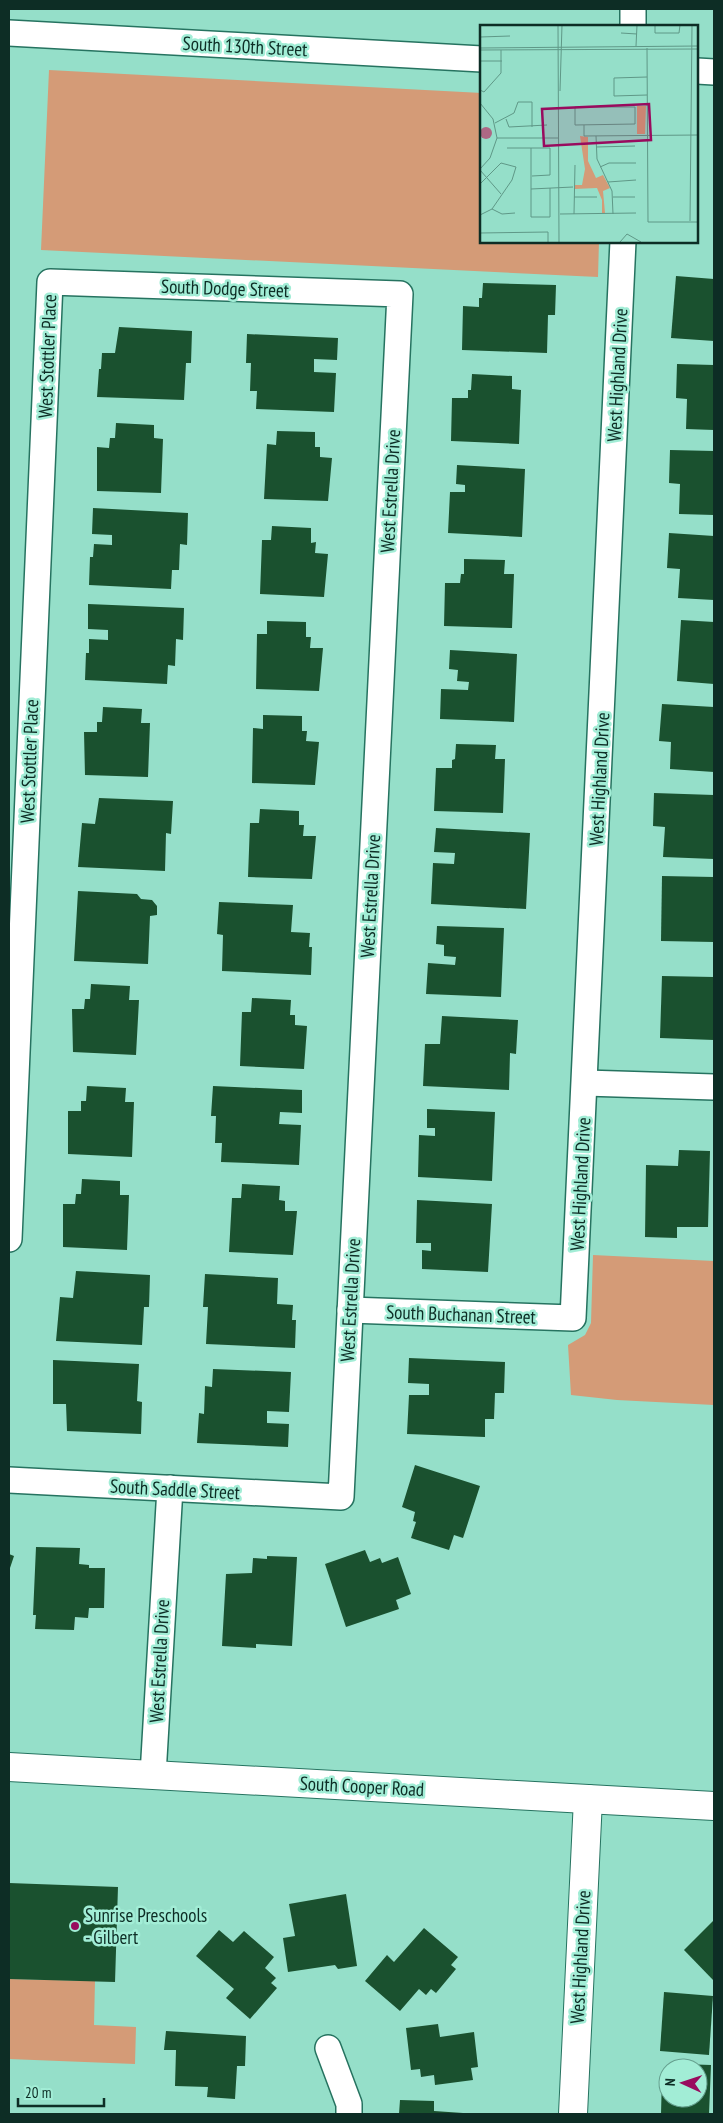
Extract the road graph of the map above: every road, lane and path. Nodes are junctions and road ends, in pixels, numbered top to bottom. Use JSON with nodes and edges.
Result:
{"nodes":[{"id":1,"x":633,"y":9,"type":"edge"},
{"id":2,"x":633,"y":25,"type":"edge"},
{"id":3,"x":9,"y":33,"type":"edge"},
{"id":4,"x":480,"y":59,"type":"edge"},
{"id":5,"x":698,"y":71,"type":"edge"},
{"id":6,"x":714,"y":72,"type":"edge"},
{"id":7,"x":623,"y":242,"type":"edge"},
{"id":8,"x":50,"y":282,"type":"joint"},
{"id":9,"x":400,"y":294,"type":"joint"},
{"id":10,"x":585,"y":1083,"type":"junction"},
{"id":11,"x":714,"y":1087,"type":"edge"},
{"id":12,"x":9,"y":1239,"type":"edge"},
{"id":13,"x":350,"y":1310,"type":"junction"},
{"id":14,"x":573,"y":1318,"type":"joint"},
{"id":15,"x":9,"y":1480,"type":"edge"},
{"id":16,"x":170,"y":1488,"type":"junction"},
{"id":17,"x":341,"y":1497,"type":"joint"},
{"id":18,"x":9,"y":1767,"type":"edge"},
{"id":19,"x":153,"y":1775,"type":"junction"},
{"id":20,"x":588,"y":1799,"type":"junction"},
{"id":21,"x":714,"y":1806,"type":"edge"},
{"id":22,"x":328,"y":2048,"type":"dead end"},
{"id":23,"x":349,"y":2114,"type":"edge"},
{"id":24,"x":573,"y":2114,"type":"edge"}],
"edges":[{"from":1,"to":2,"type":"street"},
{"from":3,"to":4,"type":"street","name":"South 130th Street"},
{"from":5,"to":6,"type":"street"},
{"from":7,"to":10,"type":"street","name":"West Highland Drive"},
{"from":8,"to":9,"type":"street","name":"South Dodge Street"},
{"from":8,"to":12,"type":"street","name":"West Stottler Place"},
{"from":9,"to":13,"type":"street","name":"West Estrella Drive"},
{"from":10,"to":11,"type":"street"},
{"from":10,"to":14,"type":"street","name":"West Highland Drive"},
{"from":13,"to":14,"type":"street","name":"South Buchanan Street"},
{"from":13,"to":17,"type":"street","name":"West Estrella Drive"},
{"from":15,"to":16,"type":"street","name":"South Saddle Street"},
{"from":16,"to":17,"type":"street","name":"South Saddle Street"},
{"from":16,"to":19,"type":"street","name":"West Estrella Drive"},
{"from":18,"to":19,"type":"main road","name":"South Cooper Road"},
{"from":19,"to":20,"type":"main road","name":"South Cooper Road"},
{"from":20,"to":21,"type":"main road","name":"South Cooper Road"},
{"from":20,"to":24,"type":"main road","name":"West Highland Drive"},
{"from":22,"to":23,"type":"street"}]}
